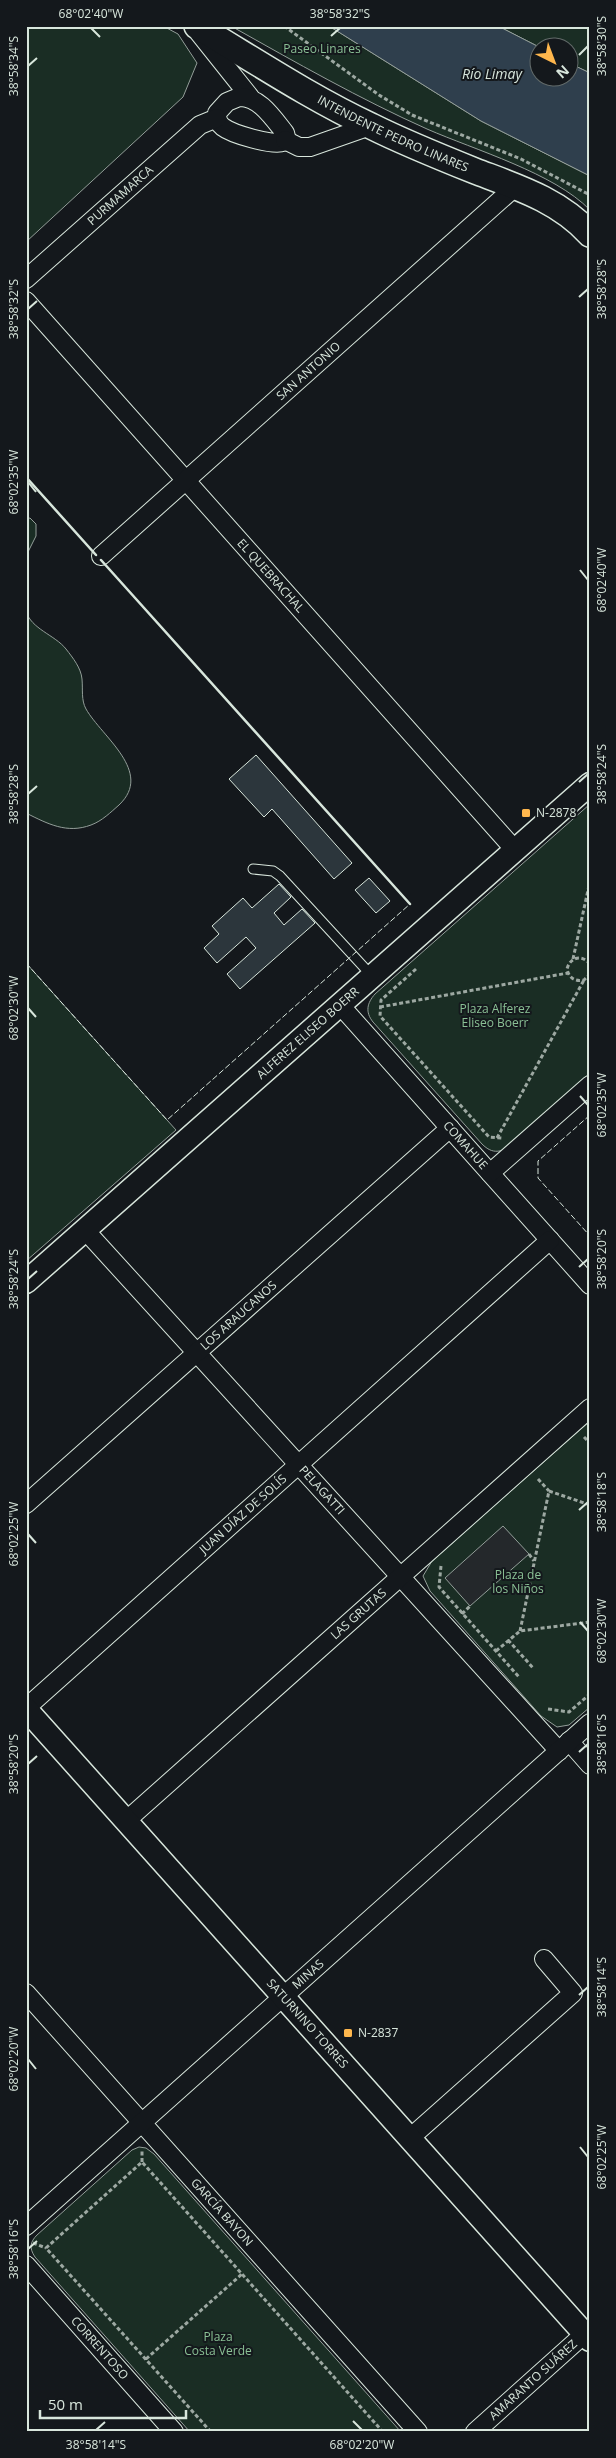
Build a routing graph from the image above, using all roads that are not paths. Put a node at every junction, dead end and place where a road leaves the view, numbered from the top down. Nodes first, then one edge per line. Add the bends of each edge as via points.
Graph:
1 (195, 26) edge
2 (250, 97) junction
3 (217, 118) junction
4 (370, 126) junction
5 (285, 140) junction
6 (515, 187) junction
7 (590, 234) edge
8 (26, 279) edge
9 (26, 301) edge
10 (186, 480) junction
11 (101, 556) dead end
12 (590, 784) edge
13 (515, 850) junction
14 (254, 869) dead end
15 (372, 976) junction
16 (340, 1005) junction
17 (590, 1085) edge
18 (450, 1128) junction
19 (490, 1173) junction
20 (85, 1230) junction
21 (550, 1240) junction
22 (26, 1282) edge
23 (590, 1284) edge
24 (197, 1352) junction
25 (590, 1408) edge
26 (299, 1465) junction
27 (26, 1504) edge
28 (400, 1577) junction
29 (26, 1708) edge
30 (590, 1723) edge
31 (564, 1746) junction
32 (590, 1765) edge
33 (127, 1820) junction
34 (544, 1959) dead end
35 (26, 1992) edge
36 (284, 1996) junction
37 (142, 2123) junction
38 (410, 2138) junction
39 (29, 2235) edge
40 (26, 2265) edge
41 (588, 2334) edge
42 (174, 2432) edge
43 (418, 2432) edge
44 (475, 2432) edge

1 - 2 street
1 - 4 main road, INTENDENTE PEDRO LINARES
2 - 3 street, PURMAMARCA via 226,102
2 - 5 street via 283,130
3 - 5 street via 232,132 278,144
3 - 8 street, PURMAMARCA via 200,125
4 - 5 street via 310,147 299,147
4 - 6 main road, INTENDENTE PEDRO LINARES
6 - 7 main road, INTENDENTE PEDRO LINARES via 564,210
6 - 10 street, SAN ANTONIO
9 - 10 street, EL QUEBRACHAL
10 - 11 street, SAN ANTONIO
10 - 13 street, EL QUEBRACHAL
12 - 13 street, ALFEREZ ELISEO BOERR
13 - 15 street, ALFEREZ ELISEO BOERR
14 - 15 lane via 273,871 284,879
15 - 16 street, ALFEREZ ELISEO BOERR
16 - 18 street, COMAHUE
16 - 20 street, ALFEREZ ELISEO BOERR
17 - 19 street
18 - 19 street, COMAHUE
18 - 24 street, LOS ARAUCANOS
19 - 21 street, COMAHUE
20 - 22 street, ALFEREZ ELISEO BOERR
20 - 24 street, PELAGATTI
21 - 23 street, COMAHUE
21 - 26 street, JUAN DÍAZ DE SOLÍS
24 - 26 street, PELAGATTI
24 - 27 street, LOS ARAUCANOS
25 - 28 street, LAS GRUTAS
26 - 28 street, PELAGATTI
26 - 29 street, JUAN DÍAZ DE SOLÍS
28 - 31 street, PELAGATTI
28 - 33 street, LAS GRUTAS
29 - 33 street, SATURNINO TORRES
30 - 31 street, MINAS
31 - 32 street, PELAGATTI
31 - 36 street, MINAS
33 - 36 street, SATURNINO TORRES
34 - 38 street via 573,1993
35 - 37 street, GARCÍA BAYON
36 - 37 street, MINAS
36 - 38 street, SATURNINO TORRES
37 - 39 street, MINAS
37 - 43 street, GARCÍA BAYON
38 - 41 street, SATURNINO TORRES
40 - 42 street, CORRENTOSO
41 - 44 street, AMARANTO SUÁREZ

